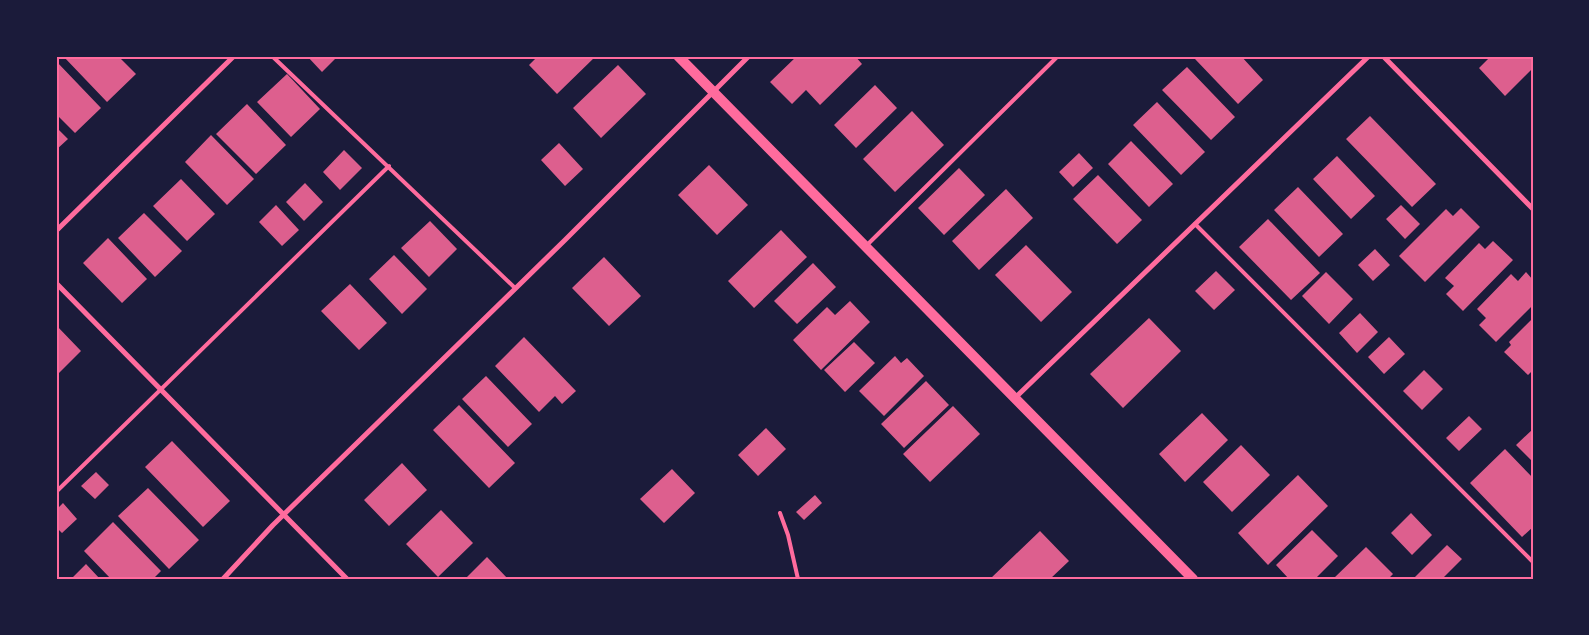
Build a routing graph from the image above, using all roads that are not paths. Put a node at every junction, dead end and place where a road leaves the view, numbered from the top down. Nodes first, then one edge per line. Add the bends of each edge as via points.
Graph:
1 (234, 56) edge
2 (272, 56) edge
3 (678, 56) edge
4 (749, 56) edge
5 (1058, 56) edge
6 (1369, 56) edge
7 (1383, 56) edge
8 (713, 92) junction
9 (389, 166) junction
10 (1533, 209) edge
11 (1195, 224) junction
12 (56, 231) edge
13 (866, 246) junction
14 (56, 283) edge
15 (516, 288) junction
16 (160, 390) junction
17 (1015, 398) junction
18 (56, 492) edge
19 (780, 513) dead end
20 (284, 515) junction
21 (1533, 562) edge
22 (224, 579) edge
23 (347, 579) edge
24 (798, 579) edge
25 (1193, 579) edge

1 - 12 street
2 - 9 lane
3 - 8 main road
4 - 8 street
5 - 13 lane
6 - 11 street
7 - 10 street
8 - 13 main road
8 - 15 street
9 - 15 lane
9 - 16 lane
11 - 17 street
11 - 21 lane
13 - 17 main road
14 - 16 street
15 - 20 street
16 - 18 lane
16 - 20 street
17 - 25 main road
19 - 24 lane
20 - 22 street
20 - 23 street

